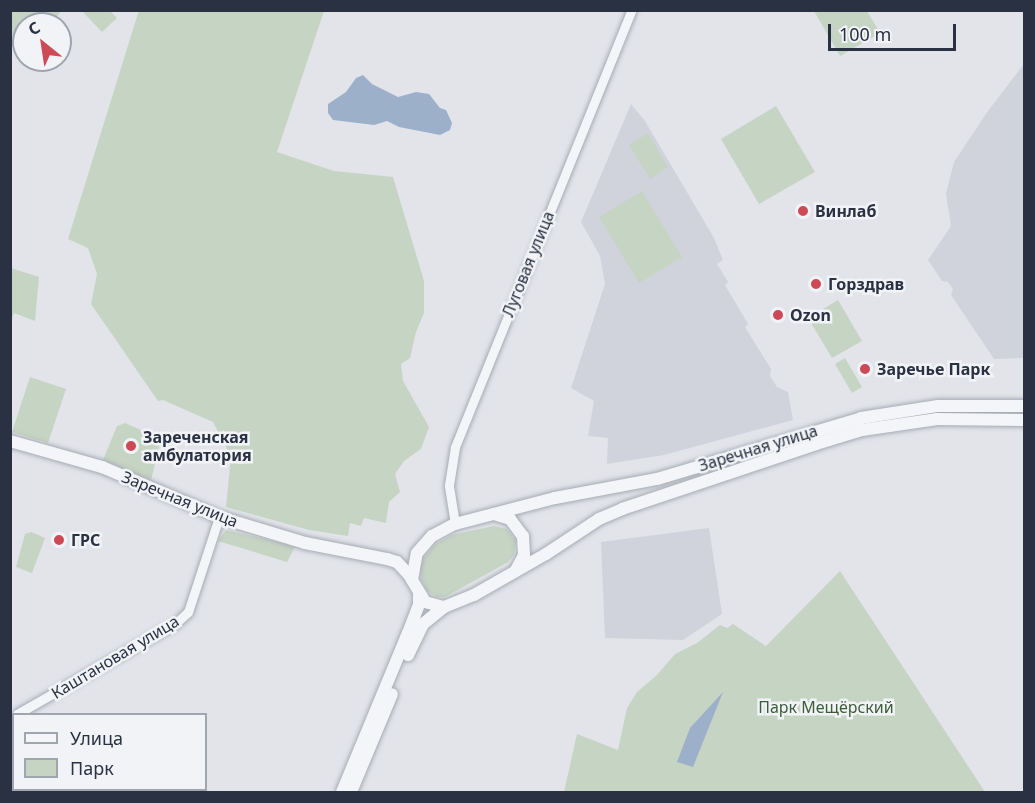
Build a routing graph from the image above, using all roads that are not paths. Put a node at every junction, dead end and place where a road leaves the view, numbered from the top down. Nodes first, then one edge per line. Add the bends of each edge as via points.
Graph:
1 (632, 10) edge
2 (1024, 406) edge
3 (1024, 420) edge
4 (10, 441) edge
5 (494, 514) junction
6 (219, 518) junction
7 (455, 524) junction
8 (417, 553) junction
9 (387, 559) junction
10 (515, 571) junction
11 (412, 580) junction
12 (419, 595) junction
13 (444, 607) junction
14 (19, 713) edge
15 (342, 792) edge
16 (351, 792) edge

1 - 7 street, Луговая улица via 455,447 449,485
2 - 5 street, Заречная улица via 938,406 861,417 657,479
3 - 10 street, Заречная улица via 937,419 862,430 622,509
4 - 6 street, Заречная улица via 102,467
5 - 7 street, Заречная улица
5 - 10 street via 510,519 523,536 524,555
6 - 9 street, Заречная улица via 305,543
6 - 14 street, Каштановая улица via 188,612 176,623
7 - 8 street, Заречная улица via 432,536
8 - 9 street, Заречная улица
8 - 11 street
9 - 11 street, Заречная улица via 402,567
10 - 13 street, Заречная улица
11 - 12 street, Заречная улица
12 - 13 street via 425,602
12 - 15 street via 408,633
13 - 16 street, Заречная улица via 417,634

